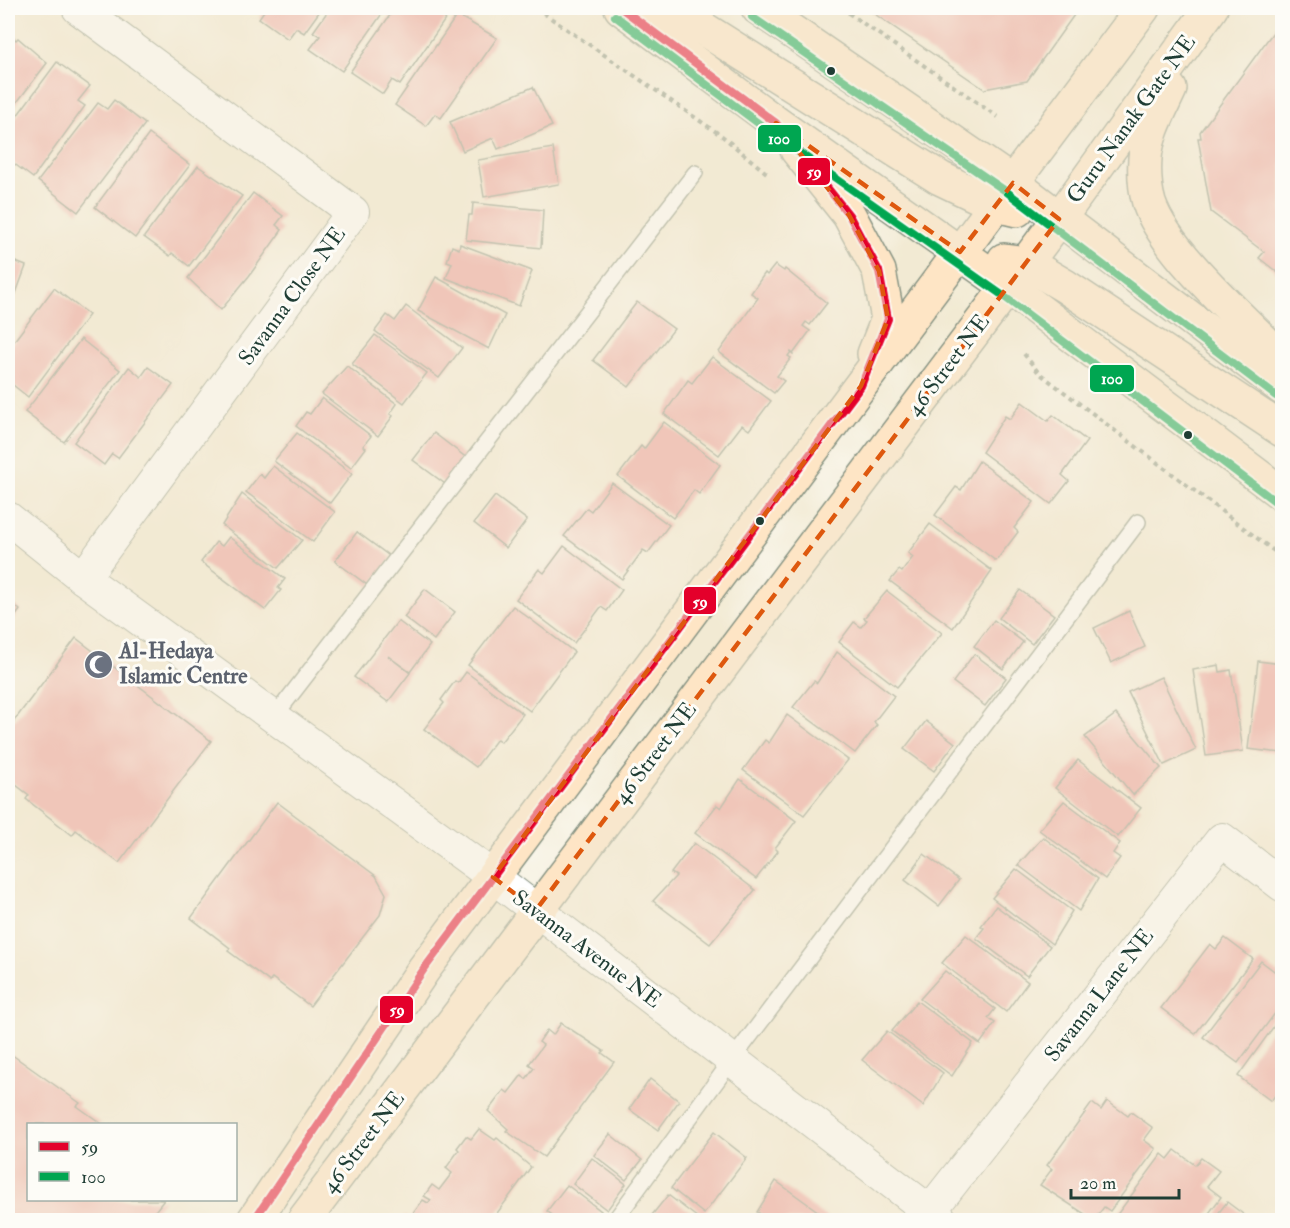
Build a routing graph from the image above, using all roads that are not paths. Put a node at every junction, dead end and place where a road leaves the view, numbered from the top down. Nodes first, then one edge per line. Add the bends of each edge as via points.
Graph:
1 (78, 8) edge
2 (621, 8) edge
3 (663, 8) edge
4 (758, 8) edge
5 (1143, 8) edge
6 (1203, 19) edge
7 (776, 123) junction
8 (695, 174) dead end
9 (1005, 194) junction
10 (1059, 219) junction
11 (960, 252) junction
12 (1017, 275) junction
13 (1282, 359) edge
14 (861, 386) junction
15 (1282, 388) edge
16 (1282, 430) edge
17 (1282, 494) edge
18 (8, 518) edge
19 (1138, 522) dead end
20 (83, 578) junction
21 (274, 717) junction
22 (493, 877) junction
23 (1282, 885) edge
24 (536, 910) junction
25 (732, 1060) junction
26 (931, 1218) edge
27 (254, 1221) edge
28 (304, 1221) edge
29 (615, 1221) edge

1 - 20 street, Savanna Close NE via 353,212
2 - 7 street
3 - 9 street via 702,28 940,178
4 - 9 street
5 - 9 street
6 - 10 street, Guru Nanak Gate NE
6 - 13 street via 1150,138 1145,179 1150,204 1181,256
7 - 11 street
7 - 14 street via 849,215 879,271 888,319
8 - 21 lane
9 - 10 street
9 - 11 street
10 - 12 street, Guru Nanak Gate NE
10 - 15 street
11 - 12 street
11 - 14 street, 46 Street NE
12 - 16 street via 1080,296
12 - 17 street
12 - 24 street, 46 Street NE
14 - 22 street, 46 Street NE
18 - 20 street
19 - 25 lane
20 - 21 street, Savanna Avenue NE
21 - 22 street, Savanna Avenue NE
22 - 24 street, Savanna Avenue NE
22 - 27 street, 46 Street NE via 417,978
23 - 26 street, Savanna Lane NE via 1222,839
24 - 25 street, Savanna Avenue NE
24 - 28 street, 46 Street NE
25 - 26 street, Savanna Avenue NE
25 - 29 lane

